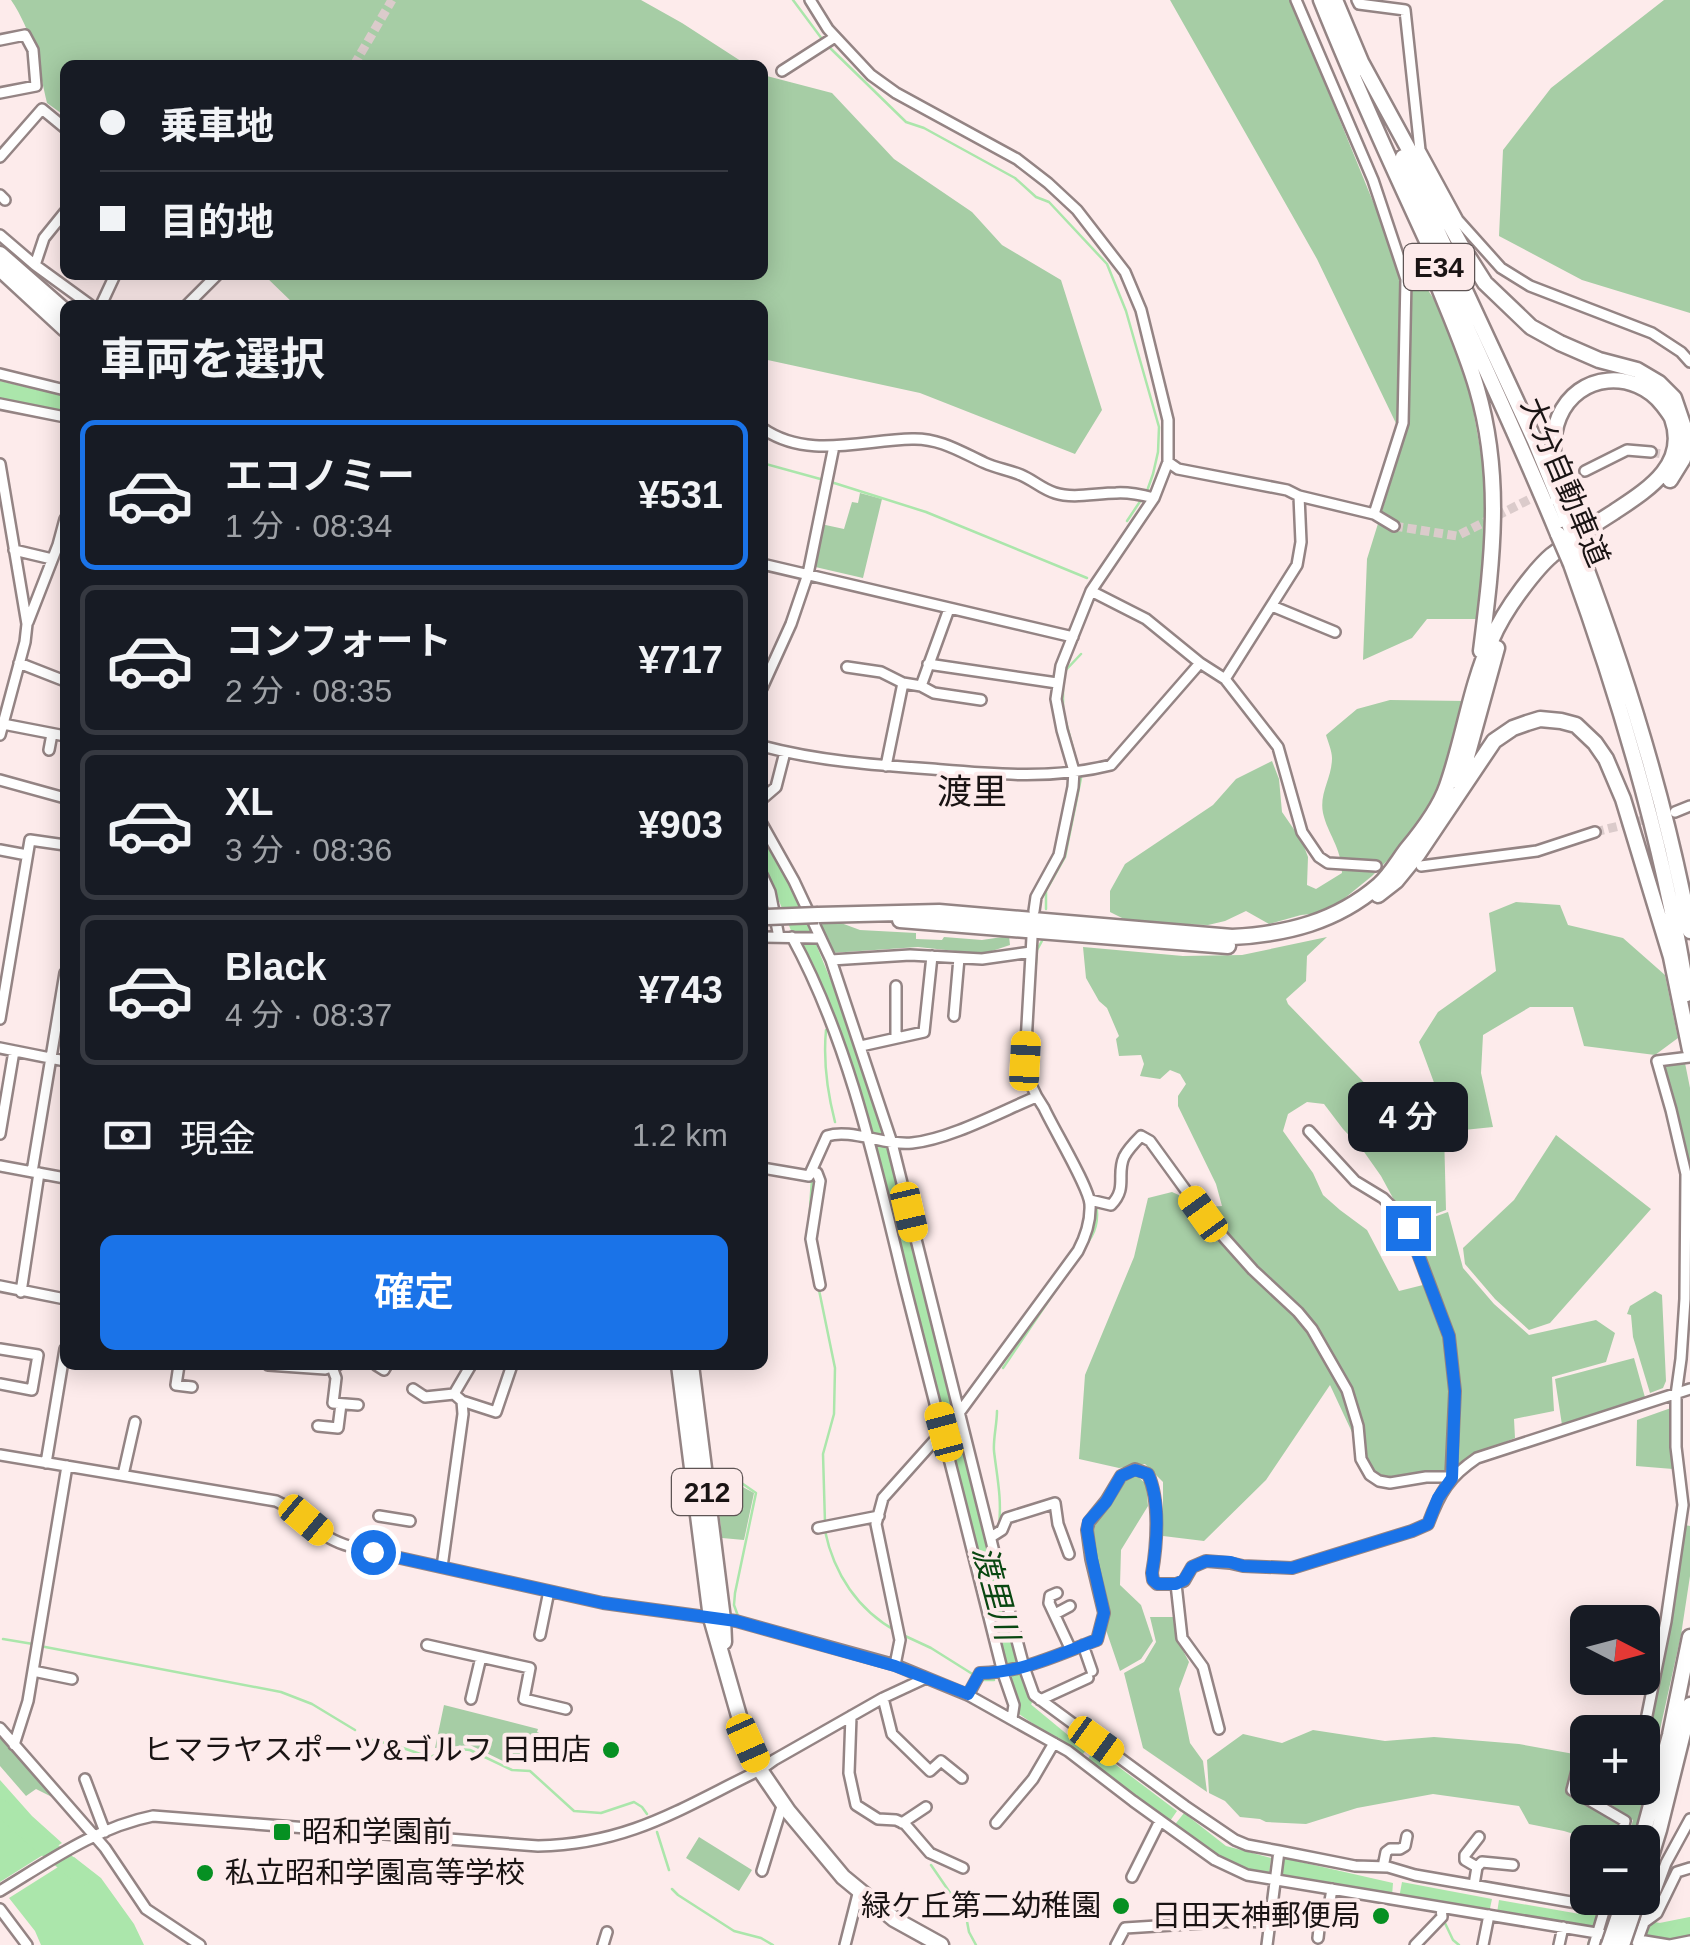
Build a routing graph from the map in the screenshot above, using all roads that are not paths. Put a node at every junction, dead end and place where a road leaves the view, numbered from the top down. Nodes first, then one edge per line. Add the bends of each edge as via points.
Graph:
1 (810, 0) edge
2 (1296, 0) edge
3 (1321, 0) edge
4 (1335, 0) edge
5 (1357, 0) edge
6 (0, 40) edge
7 (830, 40) junction
8 (1360, 60) junction
9 (782, 71) dead end
10 (0, 93) edge
11 (60, 124) edge
12 (0, 157) edge
13 (1392, 167) junction
14 (60, 218) edge
15 (0, 235) edge
16 (0, 254) edge
17 (35, 265) junction
18 (0, 270) edge
19 (1419, 273) dead end
20 (212, 280) edge
21 (1406, 280) junction
22 (83, 300) edge
23 (192, 300) edge
24 (60, 308) edge
25 (60, 325) edge
26 (1690, 362) edge
27 (0, 374) edge
28 (60, 389) edge
29 (0, 404) edge
30 (60, 416) edge
31 (768, 432) edge
32 (834, 446) junction
33 (1651, 452) tunnel mouth
34 (1168, 462) junction
35 (0, 464) edge
36 (1585, 471) tunnel mouth
37 (1298, 496) junction
38 (1148, 497) junction
39 (1558, 499) junction
40 (1374, 514) junction
41 (1394, 526) tunnel mouth
42 (1564, 529) junction
43 (60, 547) edge
44 (14, 550) junction
45 (52, 559) junction
46 (1577, 561) junction
47 (768, 565) edge
48 (808, 574) junction
49 (1091, 591) junction
50 (1272, 606) junction
51 (948, 609) junction
52 (27, 624) junction
53 (1335, 632) dead end
54 (1073, 638) junction
55 (19, 663) junction
56 (1200, 663) junction
57 (928, 664) junction
58 (848, 666) dead end
59 (1479, 672) junction
60 (768, 674) edge
61 (60, 679) edge
62 (1225, 679) junction
63 (903, 683) junction
64 (1057, 683) junction
65 (920, 686) junction
66 (981, 700) dead end
67 (1, 729) edge
68 (52, 734) junction
69 (60, 735) edge
70 (768, 748) edge
71 (48, 750) dead end
72 (785, 752) junction
73 (886, 766) junction
74 (1078, 770) junction
75 (0, 780) edge
76 (768, 794) edge
77 (1457, 794) junction
78 (60, 797) edge
79 (1690, 806) edge
80 (1675, 812) dead end
81 (1595, 832) tunnel mouth
82 (768, 834) edge
83 (60, 844) edge
84 (0, 850) edge
85 (27, 855) junction
86 (1376, 866) dead end
87 (1421, 866) dead end
88 (768, 888) edge
89 (1034, 911) dead end
90 (840, 914) junction
91 (768, 917) edge
92 (1690, 931) edge
93 (792, 936) junction
94 (768, 937) edge
95 (779, 937) junction
96 (1032, 937) dead end
97 (820, 938) junction
98 (1031, 952) junction
99 (932, 956) junction
100 (959, 958) junction
101 (831, 960) junction
102 (896, 986) dead end
103 (60, 1003) edge
104 (1690, 1010) edge
105 (954, 1016) dead end
106 (0, 1019) edge
107 (896, 1037) junction
108 (861, 1046) junction
109 (0, 1048) edge
110 (14, 1051) junction
111 (1690, 1053) edge
112 (51, 1059) junction
113 (60, 1061) edge
114 (1036, 1097) junction
115 (1309, 1130) dead end
116 (0, 1134) edge
117 (870, 1139) junction
118 (892, 1143) junction
119 (0, 1166) edge
120 (768, 1169) edge
121 (36, 1172) junction
122 (811, 1172) junction
123 (60, 1177) edge
124 (1094, 1200) junction
125 (926, 1281) junction
126 (820, 1285) dead end
127 (0, 1286) edge
128 (905, 1286) junction
129 (22, 1292) junction
130 (60, 1298) edge
131 (0, 1348) edge
132 (61, 1370) edge
133 (178, 1370) edge
134 (335, 1370) edge
135 (469, 1370) edge
136 (510, 1370) edge
137 (680, 1370) edge
138 (691, 1370) edge
139 (34, 1379) junction
140 (59, 1383) junction
141 (0, 1384) edge
142 (192, 1387) dead end
143 (414, 1390) dead end
144 (1684, 1392) edge
145 (458, 1398) junction
146 (341, 1404) junction
147 (358, 1405) dead end
148 (960, 1414) junction
149 (135, 1422) dead end
150 (318, 1426) dead end
151 (944, 1432) junction
152 (0, 1455) edge
153 (46, 1462) junction
154 (66, 1466) junction
155 (123, 1475) junction
156 (1452, 1478) junction
157 (379, 1516) dead end
158 (879, 1516) junction
159 (410, 1521) dead end
160 (1686, 1521) edge
161 (818, 1528) dead end
162 (991, 1537) junction
163 (1068, 1554) dead end
164 (442, 1567) junction
165 (1000, 1572) junction
166 (979, 1575) junction
167 (1176, 1584) junction
168 (549, 1591) junction
169 (1057, 1593) dead end
170 (1070, 1606) dead end
171 (1054, 1614) junction
172 (717, 1619) junction
173 (540, 1636) dead end
174 (1690, 1637) edge
175 (1083, 1645) junction
176 (427, 1646) dead end
177 (1071, 1650) junction
178 (481, 1658) junction
179 (895, 1666) junction
180 (1024, 1667) junction
181 (33, 1671) junction
182 (1003, 1673) junction
183 (926, 1678) junction
184 (72, 1679) dead end
185 (968, 1694) junction
186 (884, 1698) junction
187 (471, 1699) dead end
188 (1040, 1700) junction
189 (1690, 1704) edge
190 (566, 1710) dead end
191 (1647, 1715) edge
192 (851, 1716) junction
193 (1012, 1718) junction
194 (0, 1728) edge
195 (1219, 1728) dead end
196 (1054, 1742) junction
197 (14, 1745) junction
198 (760, 1770) junction
199 (962, 1778) dead end
200 (85, 1779) dead end
201 (782, 1803) junction
202 (1598, 1805) edge
203 (926, 1807) dead end
204 (1690, 1819) edge
205 (1160, 1821) junction
206 (902, 1823) junction
207 (996, 1823) dead end
208 (1624, 1825) edge
209 (1654, 1825) edge
210 (1654, 1825) edge
211 (106, 1832) junction
212 (1407, 1836) dead end
213 (95, 1837) junction
214 (1479, 1837) dead end
215 (1279, 1852) junction
216 (1513, 1865) dead end
217 (1384, 1867) junction
218 (1477, 1867) junction
219 (964, 1868) dead end
220 (1690, 1868) edge
221 (762, 1871) dead end
222 (1132, 1877) dead end
223 (1275, 1879) junction
224 (1474, 1885) junction
225 (1332, 1889) junction
226 (859, 1890) junction
227 (0, 1891) edge
228 (1570, 1899) edge
229 (1442, 1908) junction
230 (0, 1909) edge
231 (1488, 1915) junction
232 (1603, 1915) edge
233 (1619, 1915) edge
234 (1631, 1915) edge
235 (1632, 1915) edge
236 (1645, 1921) junction
237 (1270, 1922) junction
238 (1563, 1927) junction
239 (606, 1932) dead end
240 (1599, 1932) junction
241 (1318, 1938) dead end
242 (1637, 1940) edge
243 (1690, 1940) edge
244 (27, 1945) edge
245 (200, 1945) edge
246 (602, 1945) edge
247 (845, 1945) edge
248 (941, 1945) edge
249 (1116, 1945) edge
250 (1267, 1945) edge
251 (1415, 1945) edge
252 (1483, 1945) edge
253 (1559, 1945) edge
254 (1594, 1945) edge
255 (1609, 1945) edge
256 (1622, 1945) edge
257 (1670, 1945) edge

1 - 7 street
2 - 21 street via 1373,180
3 - 13 highway, 大分自動車道 / E34
4 - 8 highway, 大分自動車道 / E34
5 - 26 street via 1405,10 1420,150 1475,247 1530,286 1652,333
6 - 10 street via 26,35 36,86
7 - 9 street
7 - 34 street via 896,94 1017,160 1106,244 1141,310 1168,420
8 - 39 highway, 大分自動車道 / E34
8 - 77 highway via 1485,283 1531,327 1659,383 1674,398 1687,436 1683,460 1667,484 1558,560 1511,618
11 - 12 street via 42,109
13 - 42 highway, 大分自動車道 / E34
13 - 59 highway via 1477,387 1486,427 1494,505
14 - 17 street
15 - 17 street
16 - 24 highway
17 - 22 street
18 - 25 highway
19 - 21 street
20 - 23 street
21 - 40 street via 1402,423
27 - 28 street
29 - 30 street
31 - 32 street via 796,444
32 - 38 street via 933,440 1064,496
32 - 48 street
33 - 36 street via 1628,450
34 - 37 street
34 - 38 street
35 - 44 street
37 - 40 street
37 - 50 street via 1298,565
38 - 49 street
39 - 42 highway, 大分自動車道 / E34
39 - 59 highway via 1555,429 1576,393 1610,378 1656,396 1672,416 1668,467 1636,499 1543,563 1502,620
40 - 41 street
42 - 46 highway, 大分自動車道 / E34, bridge
43 - 45 street
44 - 45 street
44 - 52 street
45 - 52 street
46 - 92 highway, 大分自動車道 / E34 via 1632,694
46 - 104 highway, 大分自動車道 / E34 via 1636,759
47 - 48 street
48 - 51 street
48 - 60 street
49 - 54 street
49 - 56 street via 1146,619
50 - 53 street
50 - 62 street
51 - 54 street
51 - 57 street
52 - 55 street
54 - 64 street
55 - 61 street
55 - 67 street
56 - 62 street
56 - 74 street via 1111,765
57 - 64 street
57 - 65 street
58 - 63 street
59 - 90 highway via 1445,792 1421,832 1381,883 1322,921 1232,937 939,912
62 - 86 street via 1278,747 1302,832 1319,857
63 - 65 street
63 - 73 street
64 - 74 street via 1062,730
65 - 66 street
67 - 68 street
68 - 69 street
68 - 71 street
70 - 72 street
72 - 73 street
72 - 76 street
73 - 74 street via 1053,776
74 - 89 street via 1059,855
75 - 78 street
77 - 90 highway via 1418,854 1382,893 1336,923 1262,944 1209,946
77 - 111 highway via 1494,741 1513,728 1540,719 1561,721 1595,743 1623,799 1671,957
79 - 80 street
81 - 87 street via 1538,850
82 - 97 street
83 - 85 street via 30,840
84 - 85 street
85 - 106 street
88 - 95 street
90 - 91 highway, bridge
93 - 95 street
93 - 97 street
93 - 117 street
94 - 95 street
96 - 98 street
97 - 101 street
98 - 100 street
98 - 114 street via 1025,1061
99 - 100 street
99 - 101 street
99 - 107 street via 924,1032
100 - 105 street
101 - 108 street
102 - 107 street
103 - 112 street
107 - 108 street
108 - 118 street
109 - 110 street
110 - 112 street
110 - 116 street
111 - 144 street via 1657,1061 1686,1174
112 - 113 street
112 - 121 street
114 - 118 street via 926,1140
114 - 124 street
115 - 156 street via 1408,1228 1449,1336
117 - 118 street
117 - 122 street via 827,1136
117 - 128 street
118 - 125 street
119 - 121 street
120 - 122 street
121 - 123 street
121 - 129 street
122 - 126 street via 820,1181 811,1240
124 - 148 street via 1078,1251
124 - 156 street via 1115,1202 1125,1156 1141,1136 1150,1141 1203,1214 1312,1328 1347,1390 1370,1475 1390,1483
125 - 128 street
125 - 148 street
127 - 129 street
128 - 151 street
129 - 130 street
131 - 139 street via 38,1355
132 - 140 street
133 - 142 street via 176,1385
134 - 146 street via 334,1403
135 - 145 street
136 - 145 street via 496,1412
137 - 172 highway, 212
138 - 172 highway, 212
139 - 140 street
139 - 141 street via 32,1390
140 - 153 street
143 - 145 street
144 - 156 street via 1477,1458
144 - 160 street via 1676,1447
145 - 164 street via 463,1414
146 - 147 street
146 - 150 street via 338,1428
148 - 151 street
148 - 162 street
149 - 155 street
151 - 158 street via 883,1498
151 - 166 street
152 - 153 street
153 - 154 street
154 - 155 street
154 - 181 street
155 - 164 street via 276,1501 336,1542
156 - 167 street via 1428,1524 1412,1531 1292,1568 1206,1561
157 - 159 street
158 - 161 street
158 - 179 street via 900,1640
160 - 191 street
162 - 163 street via 1007,1518 1055,1502
162 - 165 street
164 - 168 street
165 - 166 street
165 - 180 street
166 - 182 street
167 - 175 street via 1153,1580 1156,1528 1148,1474 1121,1476 1088,1522 1104,1613 1097,1640
167 - 195 street via 1182,1638 1203,1666
168 - 172 street
168 - 173 street
169 - 171 street via 1050,1596
170 - 171 street
171 - 177 street
172 - 179 street
172 - 198 highway, 212 via 724,1667
174 - 209 highway
175 - 177 street
175 - 188 street via 1090,1675
176 - 178 street
177 - 180 street
178 - 187 street
178 - 190 street via 530,1668 524,1699
179 - 183 street
180 - 182 street
180 - 188 street
181 - 184 street
181 - 197 street
182 - 185 street via 980,1673
182 - 193 street
183 - 185 street
183 - 186 street
185 - 193 street
186 - 192 street
186 - 199 street via 900,1744 930,1771 941,1761
188 - 215 street via 1236,1840
189 - 210 highway
192 - 198 street
192 - 206 street via 856,1805 878,1819
193 - 196 street
194 - 197 street
196 - 205 street
196 - 207 street
197 - 213 street
198 - 201 highway, 212
198 - 211 street via 666,1818 566,1846 153,1816
200 - 211 street
201 - 221 street
201 - 226 highway, 212
202 - 208 street
203 - 206 street
204 - 236 street
205 - 222 street
205 - 223 street via 1230,1868
206 - 219 street via 930,1853
211 - 213 street
212 - 217 street via 1405,1846 1386,1852
213 - 227 street
213 - 245 street via 146,1909
214 - 218 street via 1464,1855
215 - 217 street
215 - 223 street
216 - 218 street
217 - 224 street
218 - 224 street
220 - 236 street via 1677,1872 1657,1913
223 - 225 street
223 - 237 street
224 - 228 street
225 - 229 street
225 - 241 street
226 - 247 street
226 - 248 highway, 212
229 - 231 street
229 - 251 street via 1442,1917
230 - 244 street
231 - 238 street
231 - 252 street
232 - 240 street
233 - 255 highway, bridge
234 - 236 street
235 - 256 highway, bridge
236 - 242 street
237 - 249 street via 1125,1928
237 - 250 street
238 - 240 street
238 - 253 street
239 - 246 street
240 - 242 street
240 - 254 street
242 - 257 street
243 - 257 street

